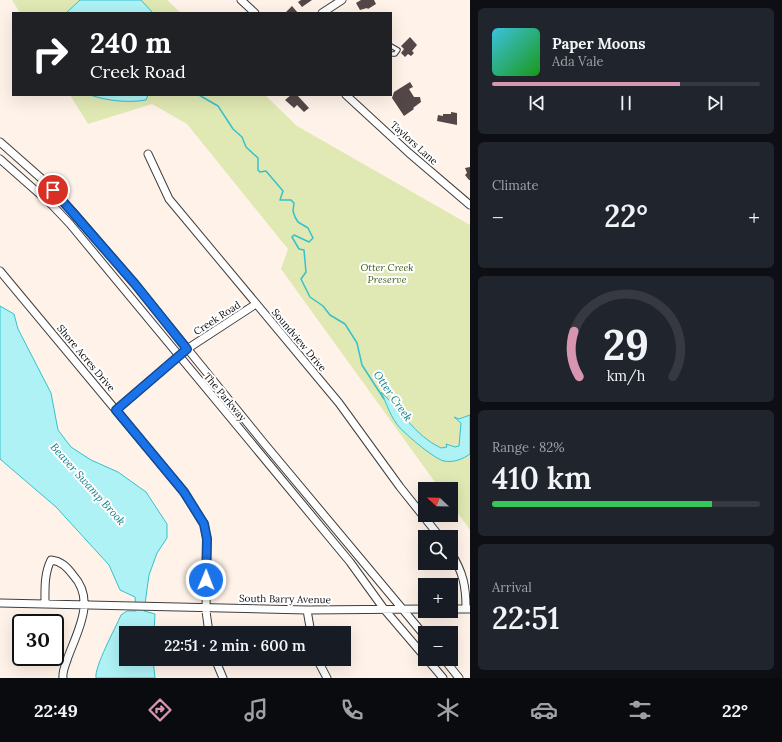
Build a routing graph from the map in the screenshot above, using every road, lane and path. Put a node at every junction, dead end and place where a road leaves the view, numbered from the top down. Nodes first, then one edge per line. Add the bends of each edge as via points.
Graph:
1 (241, 0) edge
2 (342, 0) edge
3 (254, 12) edge
4 (324, 12) edge
5 (392, 47) edge
6 (392, 54) edge
7 (347, 96) edge
8 (0, 142) edge
9 (148, 154) dead end
10 (0, 159) edge
11 (470, 205) edge
12 (0, 271) edge
13 (256, 304) junction
14 (187, 349) junction
15 (179, 357) junction
16 (116, 410) junction
17 (266, 445) junction
18 (257, 451) junction
19 (275, 456) junction
20 (266, 462) junction
21 (434, 530) edge
22 (458, 564) edge
23 (0, 603) edge
24 (45, 604) junction
25 (84, 605) junction
26 (206, 606) junction
27 (458, 608) edge
28 (404, 609) junction
29 (418, 609) edge
30 (468, 609) edge
31 (307, 610) junction
32 (384, 610) junction
33 (208, 626) edge
34 (310, 626) edge
35 (418, 627) edge
36 (418, 649) edge
37 (218, 666) edge
38 (321, 666) edge
39 (433, 666) edge
40 (450, 666) edge
41 (61, 678) edge
42 (223, 678) edge
43 (327, 678) edge
44 (443, 678) edge
45 (459, 678) edge

1 - 3 street
2 - 4 street
5 - 6 lane via 398,50
7 - 11 street, Taylors Lane
8 - 14 street, The Parkway via 42,179 73,212
9 - 13 street, Soundview Drive via 169,199
10 - 15 street, The Parkway via 52,205
12 - 16 street, Shore Acres Drive
13 - 14 street, Creek Road
13 - 21 street, Soundview Drive via 339,403
14 - 15 street, Creek Road
14 - 17 street, The Parkway
15 - 16 street, Creek Road
15 - 18 street, The Parkway
16 - 26 street, Shore Acres Drive via 184,492 204,524 207,539
17 - 18 street
17 - 19 street, The Parkway
18 - 20 street, The Parkway
19 - 20 street
19 - 28 street, The Parkway
20 - 32 street, The Parkway via 350,562
22 - 30 street via 466,590
23 - 24 street, South Barry Avenue
24 - 25 street, South Barry Avenue
24 - 25 street via 45,577 51,560 64,565 74,576 83,589
25 - 26 street, South Barry Avenue
25 - 41 street via 84,612
26 - 31 street, South Barry Avenue
26 - 33 street, Shore Acres Drive
27 - 30 street
28 - 29 street, South Barry Avenue
28 - 32 street, South Barry Avenue
28 - 35 street, The Parkway
31 - 32 street, South Barry Avenue
31 - 34 street
32 - 36 street, The Parkway
37 - 42 street
38 - 43 street
39 - 44 street, The Parkway
40 - 45 street

